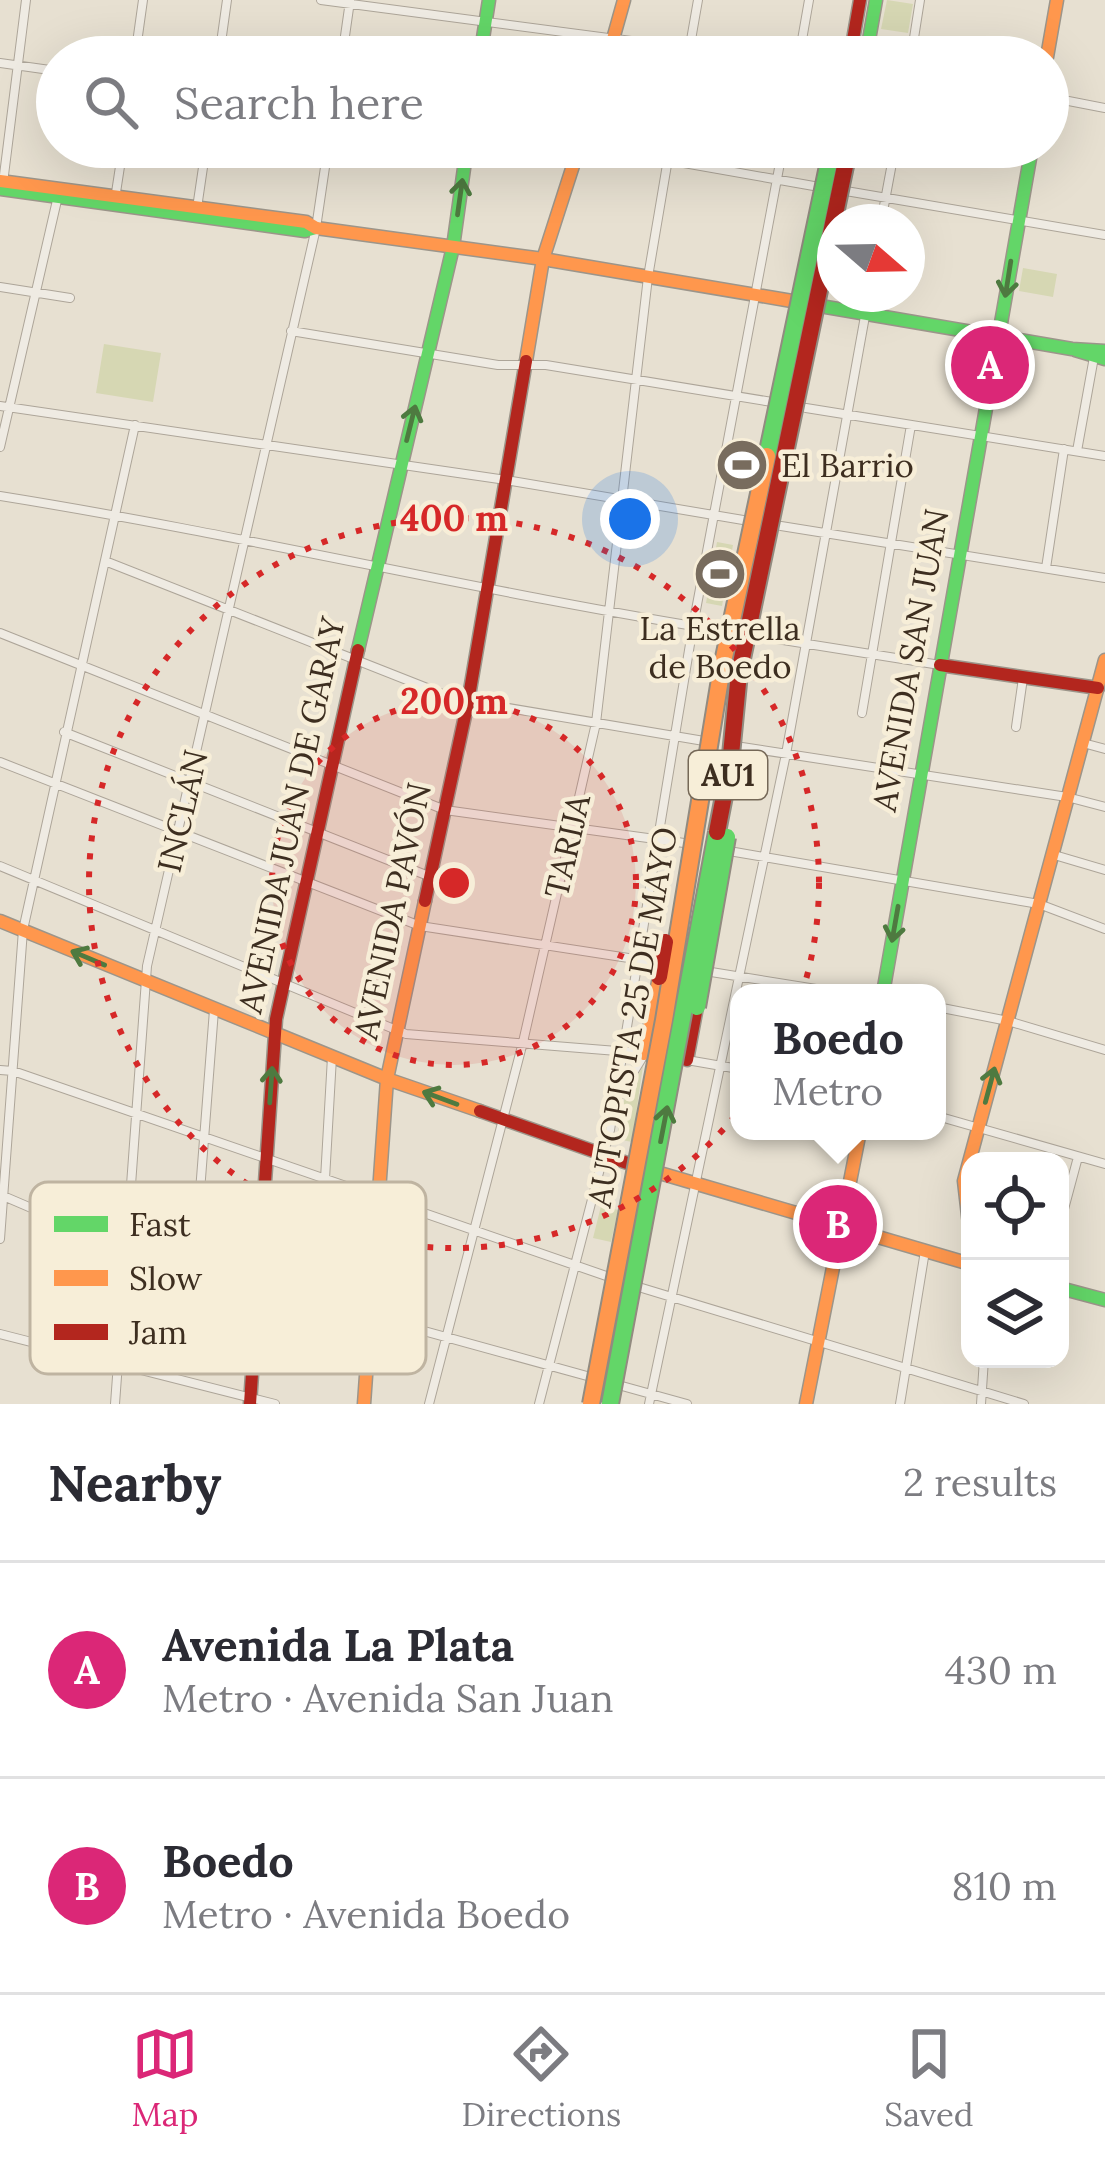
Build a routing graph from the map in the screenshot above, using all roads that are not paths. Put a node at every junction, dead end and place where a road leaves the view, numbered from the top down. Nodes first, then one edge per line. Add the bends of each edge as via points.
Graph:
1 (26, 0) edge
2 (142, 0) edge
3 (227, 0) edge
4 (321, 0) edge
5 (489, 0) edge
6 (624, 0) edge
7 (698, 0) edge
8 (809, 0) edge
9 (860, 0) edge
10 (876, 0) edge
11 (920, 0) edge
12 (1057, 0) edge
13 (350, 2) edge
14 (485, 25) junction
15 (138, 36) edge
16 (222, 36) edge
17 (345, 36) edge
18 (483, 36) edge
19 (542, 36) edge
20 (614, 36) edge
21 (691, 36) edge
22 (803, 36) edge
23 (854, 36) edge
24 (870, 36) edge
25 (914, 36) edge
26 (1051, 36) edge
27 (0, 63) edge
28 (17, 66) junction
29 (36, 68) edge
30 (1069, 101) edge
31 (1105, 108) edge
32 (120, 168) edge
33 (203, 168) edge
34 (325, 168) edge
35 (464, 168) edge
36 (572, 168) edge
37 (666, 168) edge
38 (708, 168) edge
39 (779, 168) edge
40 (828, 168) edge
41 (845, 168) edge
42 (891, 168) edge
43 (1028, 168) edge
44 (777, 180) junction
45 (1, 185) edge
46 (59, 192) junction
47 (886, 198) junction
48 (115, 200) junction
49 (885, 204) edge
50 (196, 211) junction
51 (1018, 221) junction
52 (316, 227) junction
53 (1105, 235) edge
54 (453, 247) junction
55 (544, 259) junction
56 (648, 277) junction
57 (0, 287) edge
58 (34, 292) junction
59 (754, 295) junction
60 (70, 298) dead end
61 (792, 302) dead end
62 (854, 312) edge
63 (865, 314) junction
64 (291, 331) junction
65 (999, 337) junction
66 (429, 354) junction
67 (1102, 356) edge
68 (524, 365) junction
69 (637, 380) junction
70 (736, 395) junction
71 (772, 402) dead end
72 (4, 406) edge
73 (806, 408) dead end
74 (847, 415) junction
75 (136, 425) junction
76 (911, 425) junction
77 (980, 436) junction
78 (264, 443) junction
79 (0, 447) edge
80 (1064, 449) junction
81 (1077, 452) junction
82 (1105, 456) edge
83 (400, 465) junction
84 (506, 480) junction
85 (0, 496) edge
86 (622, 501) junction
87 (115, 514) junction
88 (714, 514) junction
89 (749, 520) dead end
90 (781, 526) dead end
91 (826, 534) junction
92 (242, 541) junction
93 (891, 544) junction
94 (958, 555) junction
95 (105, 561) junction
96 (376, 567) junction
97 (1046, 568) junction
98 (1105, 578) edge
99 (488, 589) junction
100 (226, 611) junction
101 (609, 612) junction
102 (693, 626) junction
103 (0, 633) edge
104 (808, 644) junction
105 (872, 654) junction
106 (355, 660) junction
107 (1105, 662) edge
108 (940, 665) junction
109 (80, 666) junction
110 (1024, 676) junction
111 (1098, 688) edge
112 (716, 701) junction
113 (468, 702) junction
114 (862, 713) dead end
115 (203, 715) junction
116 (596, 723) junction
117 (1016, 727) dead end
118 (64, 732) junction
119 (674, 736) junction
120 (704, 741) dead end
121 (1083, 743) junction
122 (742, 747) dead end
123 (1105, 749) edge
124 (786, 754) junction
125 (0, 762) edge
126 (730, 764) junction
127 (332, 767) junction
128 (921, 776) junction
129 (188, 780) junction
130 (53, 783) junction
131 (1067, 797) junction
132 (1105, 807) edge
133 (445, 810) junction
134 (571, 827) junction
135 (177, 831) junction
136 (316, 832) junction
137 (656, 838) junction
138 (684, 843) dead end
139 (729, 850) dead end
140 (1051, 854) junction
141 (765, 857) junction
142 (0, 866) edge
143 (1105, 870) edge
144 (431, 877) junction
145 (33, 879) junction
146 (304, 882) junction
147 (902, 882) junction
148 (1039, 904) junction
149 (0, 920) edge
150 (420, 926) junction
151 (155, 929) junction
152 (1105, 929) edge
153 (23, 930) junction
154 (545, 946) junction
155 (638, 959) junction
156 (739, 976) junction
157 (145, 981) junction
158 (283, 982) junction
159 (737, 984) edge
160 (787, 984) edge
161 (885, 984) edge
162 (946, 1009) edge
163 (214, 1010) junction
164 (730, 1016) edge
165 (1008, 1021) junction
166 (397, 1030) junction
167 (274, 1034) junction
168 (523, 1042) junction
169 (1105, 1050) edge
170 (624, 1052) junction
171 (644, 1054) junction
172 (332, 1057) junction
173 (687, 1060) junction
174 (719, 1065) junction
175 (730, 1067) edge
176 (0, 1070) edge
177 (13, 1071) junction
178 (387, 1079) junction
179 (615, 1102) junction
180 (136, 1114) junction
181 (946, 1119) edge
182 (503, 1121) junction
183 (978, 1128) junction
184 (204, 1139) junction
185 (858, 1140) edge
186 (972, 1152) edge
187 (605, 1156) junction
188 (1078, 1156) junction
189 (266, 1159) junction
190 (630, 1164) dead end
191 (1105, 1164) edge
192 (663, 1174) dead end
193 (325, 1179) junction
194 (132, 1182) edge
195 (201, 1182) edge
196 (264, 1182) edge
197 (333, 1182) edge
198 (379, 1182) edge
199 (695, 1185) junction
200 (1069, 1190) edge
201 (2, 1195) edge
202 (30, 1207) edge
203 (426, 1214) edge
204 (843, 1228) junction
205 (474, 1231) junction
206 (0, 1239) edge
207 (925, 1251) junction
208 (961, 1261) edge
209 (576, 1265) junction
210 (1069, 1290) edge
211 (670, 1298) junction
212 (1105, 1300) edge
213 (426, 1332) edge
214 (0, 1334) edge
215 (445, 1337) junction
216 (30, 1341) edge
217 (818, 1344) junction
218 (549, 1366) junction
219 (983, 1368) edge
220 (905, 1369) junction
221 (117, 1374) edge
222 (157, 1374) edge
223 (367, 1374) edge
224 (587, 1376) dead end
225 (622, 1386) dead end
226 (982, 1393) junction
227 (650, 1399) edge
228 (250, 1400) edge
229 (116, 1404) edge
230 (275, 1404) edge
231 (364, 1404) edge
232 (429, 1404) edge
233 (539, 1404) edge
234 (591, 1404) edge
235 (610, 1404) edge
236 (687, 1404) edge
237 (806, 1404) edge
238 (900, 1404) edge
239 (981, 1404) edge
240 (1024, 1404) edge

1 - 28 street
2 - 15 street
3 - 16 street
4 - 13 street
5 - 14 main road
6 - 20 main road
7 - 21 street
8 - 22 street
9 - 23 main road
10 - 24 main road
11 - 25 street
12 - 26 main road
13 - 14 street
13 - 17 street
14 - 18 main road
14 - 19 street
27 - 28 street
28 - 29 street
28 - 45 street
30 - 31 street
32 - 48 street
33 - 50 street
34 - 52 street, INCLÁN
54 -> 35 main road, AVENIDA JUAN DE GARAY
36 - 55 main road, AVENIDA PAVÓN
37 - 56 street, TARIJA
38 - 44 street
39 - 44 street
40 - 112 main road, AUTOPISTA 25 DE MAYO / AU1, bridge
41 - 126 main road, AUTOPISTA 25 DE MAYO / AU1, bridge via 739,673
42 - 47 street
43 - 51 main road, AVENIDA SAN JUAN
44 - 47 street
44 - 59 street
45 - 46 main road
46 - 48 main road
46 - 58 street
47 - 49 street
47 - 51 street
48 - 50 main road
50 - 52 main road
51 - 53 street
51 -> 65 main road, AVENIDA SAN JUAN
52 - 54 main road
52 - 64 street, INCLÁN
54 - 55 main road
54 - 66 main road, AVENIDA JUAN DE GARAY
55 - 56 main road
55 - 68 main road, AVENIDA PAVÓN
56 - 59 main road
56 - 69 street, TARIJA
57 - 58 street
58 - 60 street
58 - 72 street
59 - 61 main road
59 - 70 street
62 - 63 main road
63 - 65 main road
63 - 74 street
64 - 66 street
64 - 78 street, INCLÁN
65 - 67 main road
65 - 77 main road, AVENIDA SAN JUAN
66 - 68 street
83 -> 66 main road, AVENIDA JUAN DE GARAY
67 - 81 street
68 - 69 street
68 - 84 main road, AVENIDA PAVÓN
69 - 70 street
69 - 86 street, TARIJA
70 - 71 street
70 - 88 street
72 - 75 street
72 - 79 street
73 - 74 street
74 - 76 street
74 - 91 street
75 - 78 street
75 - 87 street
76 - 77 street
76 - 93 street
77 - 80 street
77 - 94 main road, AVENIDA SAN JUAN
78 - 83 street
78 - 92 street, INCLÁN
80 - 81 street
80 - 97 street
81 - 82 street
83 - 84 street
83 - 96 main road, AVENIDA JUAN DE GARAY
84 - 86 street
84 - 99 main road, AVENIDA PAVÓN
85 - 87 street
86 - 88 street
86 - 101 street, TARIJA
87 - 92 street
87 - 95 street
88 - 89 street
88 - 102 street
90 - 91 street
91 - 93 street
91 - 104 street
92 - 96 street
92 - 100 street, INCLÁN
93 - 94 street
93 - 105 street
94 - 97 street
94 - 108 main road, AVENIDA SAN JUAN
95 - 100 street
95 - 109 street
96 - 99 street
96 - 106 main road, AVENIDA JUAN DE GARAY
97 - 98 street
99 - 101 street
99 - 113 main road, AVENIDA PAVÓN
100 - 106 street
100 - 115 street, INCLÁN
101 - 102 street
101 - 116 street, TARIJA
102 - 104 street
102 - 119 street
103 - 109 street
104 - 105 street
104 - 124 street
105 - 108 street
105 - 114 street
106 - 113 street
106 - 127 main road, AVENIDA JUAN DE GARAY
107 - 111 main road
108 - 110 main road
108 - 128 main road, AVENIDA SAN JUAN
109 - 115 street
109 - 118 street
110 - 111 main road
110 - 117 street
111 - 121 main road
112 - 171 main road, bridge
112 - 234 main road, AUTOPISTA 25 DE MAYO / AU1, bridge
113 - 116 street
113 - 133 main road, AVENIDA PAVÓN
115 - 127 street
115 - 129 street, INCLÁN
116 - 119 street
116 - 134 street, TARIJA
118 - 129 street
118 - 130 street
119 - 120 street
119 - 137 street
121 - 123 street
121 - 131 main road
122 - 124 street
124 - 128 street
124 - 141 street
125 - 130 street
126 - 173 main road, bridge via 724,860
235 -> 126 main road, AUTOPISTA 25 DE MAYO / AU1, bridge
127 - 133 street
127 - 136 main road, AVENIDA JUAN DE GARAY
128 - 131 street
128 - 147 main road, AVENIDA SAN JUAN
129 - 135 street, INCLÁN
129 - 136 street
130 - 135 street
130 - 145 street
131 - 132 street
131 - 140 main road
133 - 134 street
133 - 144 main road, AVENIDA PAVÓN
134 - 137 street
134 - 154 street, TARIJA
135 - 146 street
135 - 151 street, INCLÁN
136 - 144 street
136 - 146 main road, AVENIDA JUAN DE GARAY
137 - 138 street
137 - 155 street
139 - 141 street
140 - 143 street
140 - 148 main road
141 - 147 street
141 - 156 street
142 - 145 street
144 - 150 main road, AVENIDA PAVÓN
145 - 151 street
145 - 153 street
146 - 150 street
146 - 158 main road, AVENIDA JUAN DE GARAY
147 - 148 street
147 -> 161 main road, AVENIDA SAN JUAN
148 - 152 street
148 - 165 main road
149 - 153 main road
150 - 154 street
150 - 166 main road, AVENIDA PAVÓN
151 - 157 street, INCLÁN
151 - 158 street
157 -> 153 main road
153 - 177 street
154 - 155 street
154 - 168 street, TARIJA
155 - 156 street
155 - 170 street
156 - 159 street
156 - 160 street
157 - 163 main road
157 - 180 street, INCLÁN
158 - 166 street
158 - 167 main road, AVENIDA JUAN DE GARAY
162 - 165 street
163 - 167 main road
163 - 184 street
164 - 174 street
165 - 169 street
183 -> 165 main road
166 - 168 street
166 - 178 main road, AVENIDA PAVÓN
167 - 172 main road
189 -> 167 main road, AVENIDA JUAN DE GARAY
168 - 170 street
168 - 182 street, TARIJA
170 - 171 street
170 - 179 street
171 - 173 street
171 - 179 street
172 - 178 main road
172 - 193 street
173 - 174 street
174 - 175 street
174 - 199 street
176 - 177 street
177 - 180 street
177 - 201 street
182 -> 178 main road
178 - 198 main road, AVENIDA PAVÓN
179 - 187 street
180 - 184 street
180 - 194 street, INCLÁN
181 - 183 street
182 - 187 main road
182 - 205 street, TARIJA
183 - 186 main road
183 - 188 street
184 - 189 street
184 - 195 street
185 - 204 main road
187 - 190 main road
187 - 209 street
188 - 191 street
188 - 200 street
189 - 193 street
189 - 196 main road, AVENIDA JUAN DE GARAY
192 - 199 main road
193 - 197 street
199 - 204 main road
199 - 211 street
201 - 202 street
201 - 206 street
203 - 205 street
204 - 207 main road
204 - 217 main road
205 - 209 street
205 - 215 street, TARIJA
207 - 208 main road
207 - 220 street
209 - 211 street
209 - 218 street
210 - 212 main road
211 - 217 street
211 - 227 street
213 - 215 street
214 - 216 street
215 - 218 street
215 - 232 street, TARIJA
217 - 220 street
217 - 237 main road
218 - 224 street
218 - 233 street
219 - 226 street
220 - 226 street
220 - 238 street
221 - 229 street, INCLÁN
222 - 228 street
223 - 231 main road, AVENIDA PAVÓN
225 - 227 street
226 - 239 street
226 - 240 street
227 - 236 street
228 - 230 street

